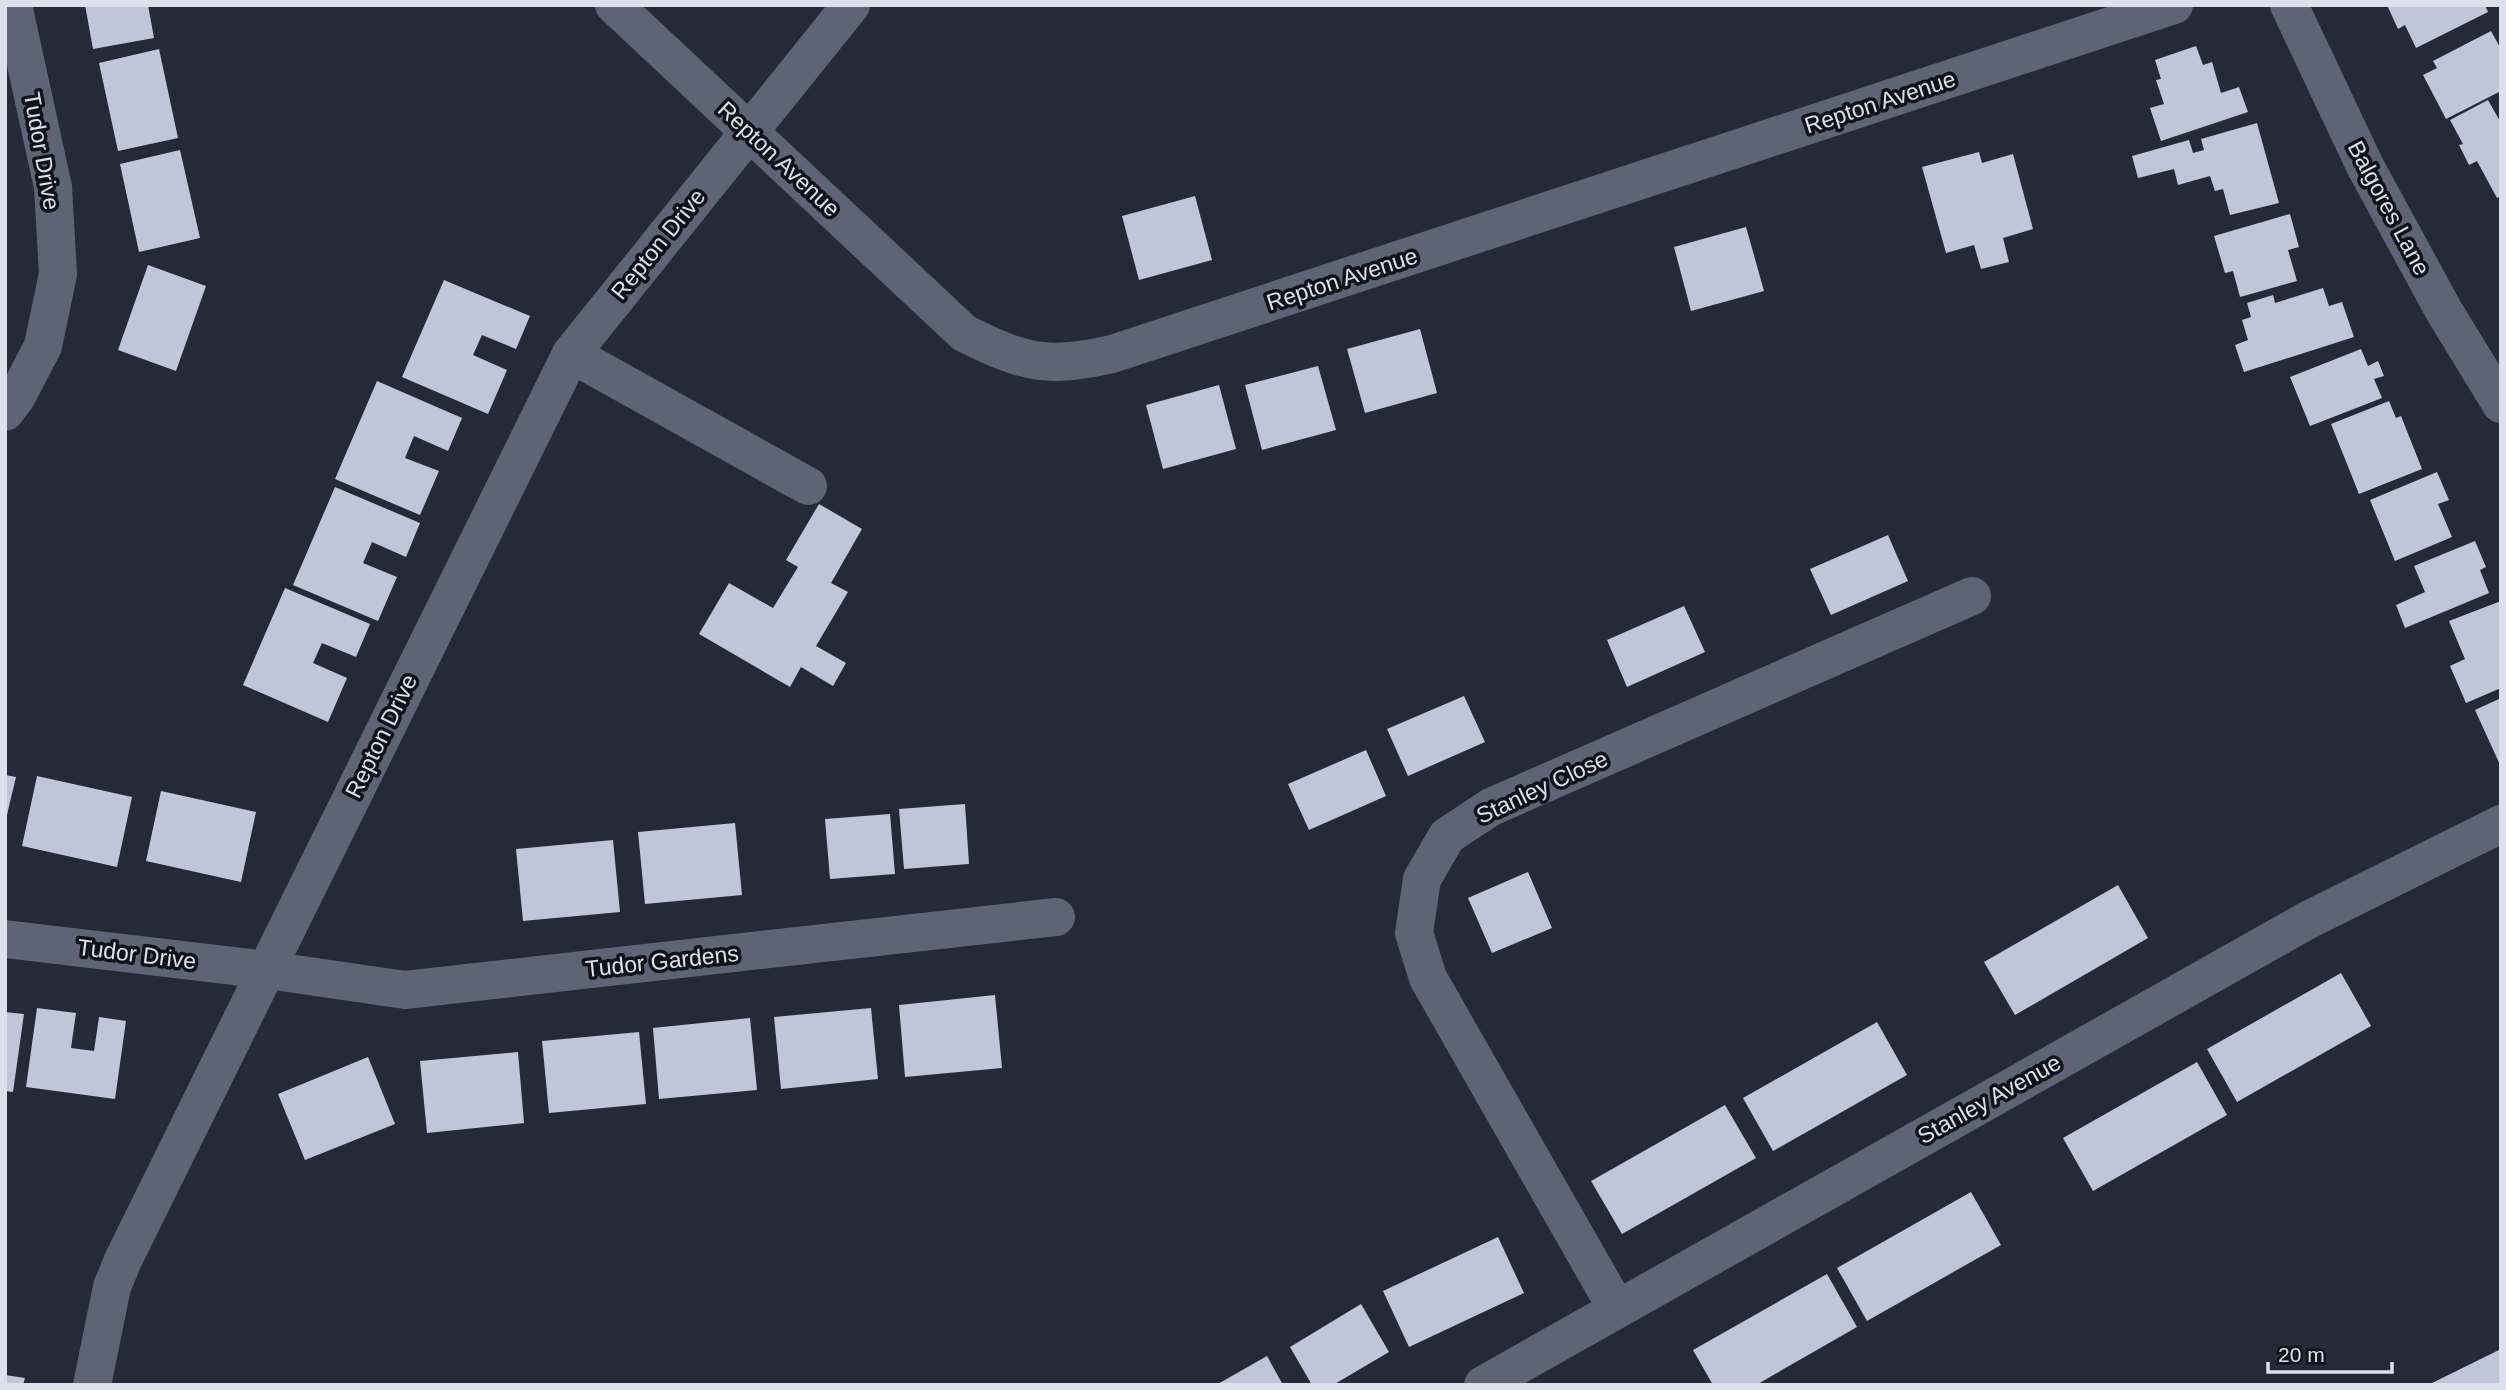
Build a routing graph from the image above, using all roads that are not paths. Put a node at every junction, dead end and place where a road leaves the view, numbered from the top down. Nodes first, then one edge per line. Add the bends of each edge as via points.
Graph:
1 (13, 5) edge
2 (614, 5) edge
3 (850, 5) edge
4 (2174, 5) edge
5 (2289, 5) edge
6 (749, 130) junction
7 (571, 354) junction
8 (2501, 404) edge
9 (5, 412) edge
10 (808, 486) dead end
11 (1972, 596) dead end
12 (2501, 824) edge
13 (1056, 917) dead end
14 (5, 939) edge
15 (268, 970) junction
16 (1617, 1309) junction
17 (92, 1385) edge
18 (1483, 1385) edge

1 - 9 street, Tudor Drive via 53,187 58,274 43,346
2 - 6 street, Repton Avenue
3 - 6 street, Repton Drive
4 - 6 street, Repton Avenue via 1076,362 1043,363 1004,353 964,333
5 - 8 street, Balgores Lane via 2365,166
6 - 7 street, Repton Drive
7 - 10 street
7 - 15 street, Repton Drive
11 - 16 street, Stanley Close via 1492,807 1447,836 1422,878 1414,933 1428,978
12 - 16 street, Stanley Avenue via 2308,920
13 - 15 street, Tudor Gardens via 405,990
14 - 15 street, Tudor Drive
15 - 17 street, Repton Drive via 119,1269
16 - 18 street, Stanley Avenue

